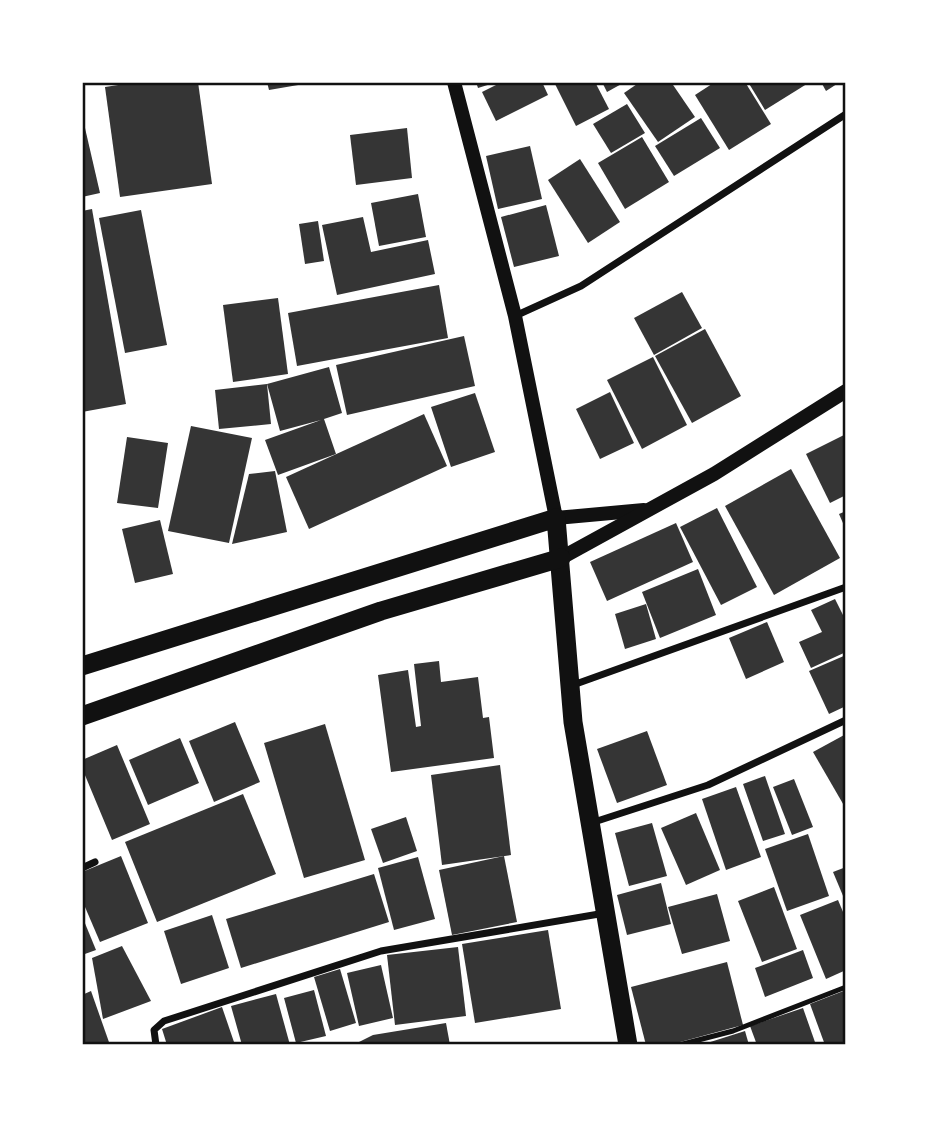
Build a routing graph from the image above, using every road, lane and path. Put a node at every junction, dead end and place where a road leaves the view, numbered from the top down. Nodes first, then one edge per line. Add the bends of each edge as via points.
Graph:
1 (454, 82) edge
2 (846, 114) edge
3 (515, 316) junction
4 (846, 391) edge
5 (644, 510) junction
6 (555, 518) junction
7 (561, 558) junction
8 (846, 587) edge
9 (82, 666) edge
10 (572, 685) junction
11 (82, 716) edge
12 (846, 720) edge
13 (591, 823) junction
14 (95, 862) dead end
15 (82, 868) edge
16 (606, 913) junction
17 (846, 987) edge
18 (155, 1045) edge
19 (628, 1045) edge
20 (679, 1045) edge

1 - 3 main road
2 - 3 street via 581,286
3 - 6 main road
4 - 5 main road via 714,474
5 - 6 main road
5 - 7 main road
6 - 7 highway
6 - 9 highway
7 - 10 highway
7 - 11 highway via 381,611
8 - 10 street
10 - 13 highway via 573,722
12 - 13 street via 708,785
13 - 16 highway
14 - 15 street
16 - 18 street via 381,951 164,1021 154,1030
16 - 19 highway
17 - 20 lane via 733,1031

